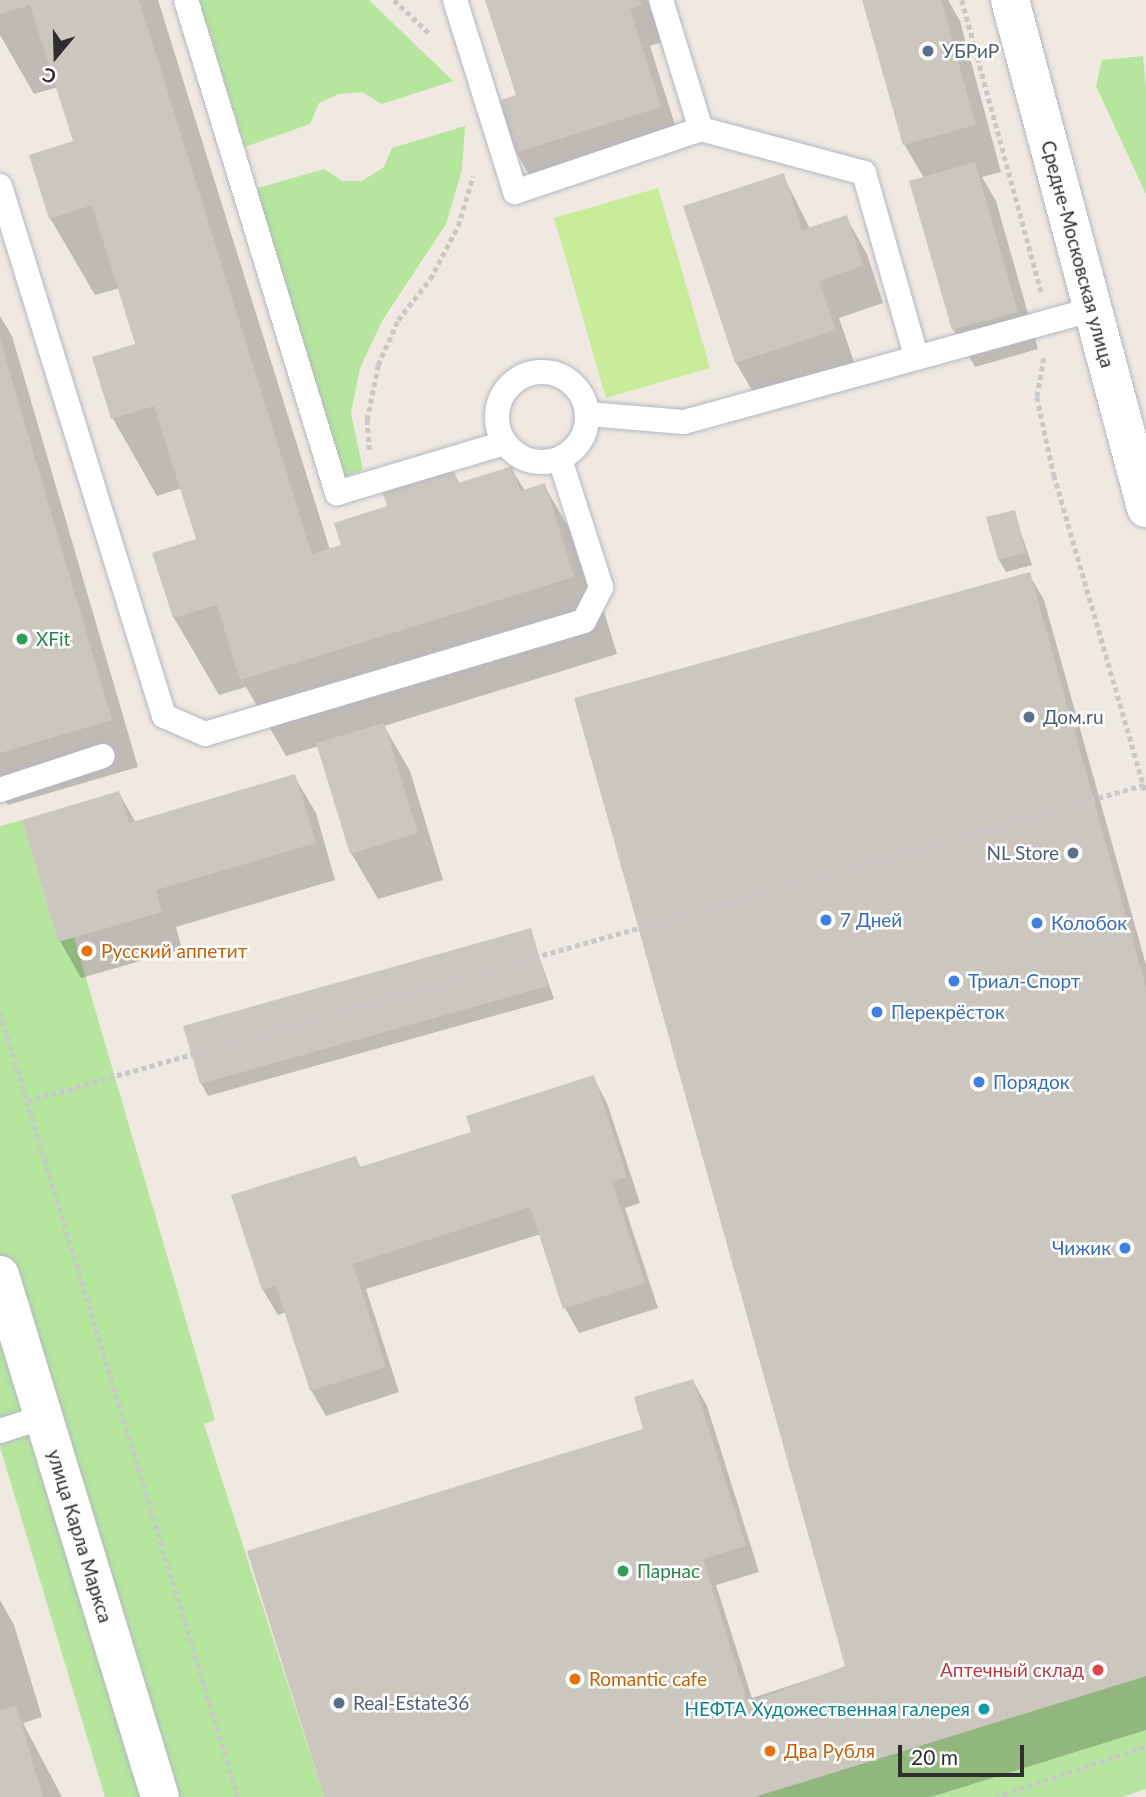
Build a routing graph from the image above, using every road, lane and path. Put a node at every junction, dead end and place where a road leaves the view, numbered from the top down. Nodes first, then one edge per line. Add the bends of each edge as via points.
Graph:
1 (186, 0) edge
2 (394, 0) edge
3 (455, 0) edge
4 (661, 0) edge
5 (962, 0) edge
6 (1010, 0) edge
7 (435, 38) dead end
8 (701, 129) junction
9 (476, 166) dead end
10 (0, 186) edge
11 (1094, 309) junction
12 (1050, 325) junction
13 (916, 355) junction
14 (588, 414) junction
15 (505, 443) junction
16 (560, 459) junction
17 (372, 483) junction
18 (1146, 508) edge
19 (103, 756) dead end
20 (1144, 785) junction
21 (0, 790) edge
22 (1146, 793) edge
23 (0, 1013) edge
24 (27, 1101) junction
25 (0, 1275) edge
26 (43, 1417) junction
27 (0, 1431) edge
28 (1146, 1746) edge
29 (160, 1797) edge
30 (238, 1797) edge
31 (995, 1797) edge

1 - 17 lane via 337,493
2 - 7 path
3 - 8 lane via 515,192
4 - 8 lane
5 - 12 path
6 - 11 street, Средне-Московская улица
8 - 13 lane via 864,173
9 - 17 path via 458,226 430,279 398,320 378,365 367,420
10 - 16 lane via 164,716 205,734 584,621 601,587
11 - 12 lane
11 - 18 street, Средне-Московская улица
12 - 13 lane
12 - 20 path via 1037,397 1054,475
13 - 14 lane via 684,422
14 - 15 lane via 578,389 566,379 552,373 528,376 508,389 500,402 499,429
14 - 16 lane via 577,447
15 - 16 lane via 528,460
15 - 17 lane
19 - 21 lane
20 - 22 path
20 - 24 path
23 - 24 path
24 - 30 path
25 - 26 street, улица Карла Маркса
26 - 27 lane
26 - 29 street, улица Карла Маркса
28 - 31 path

